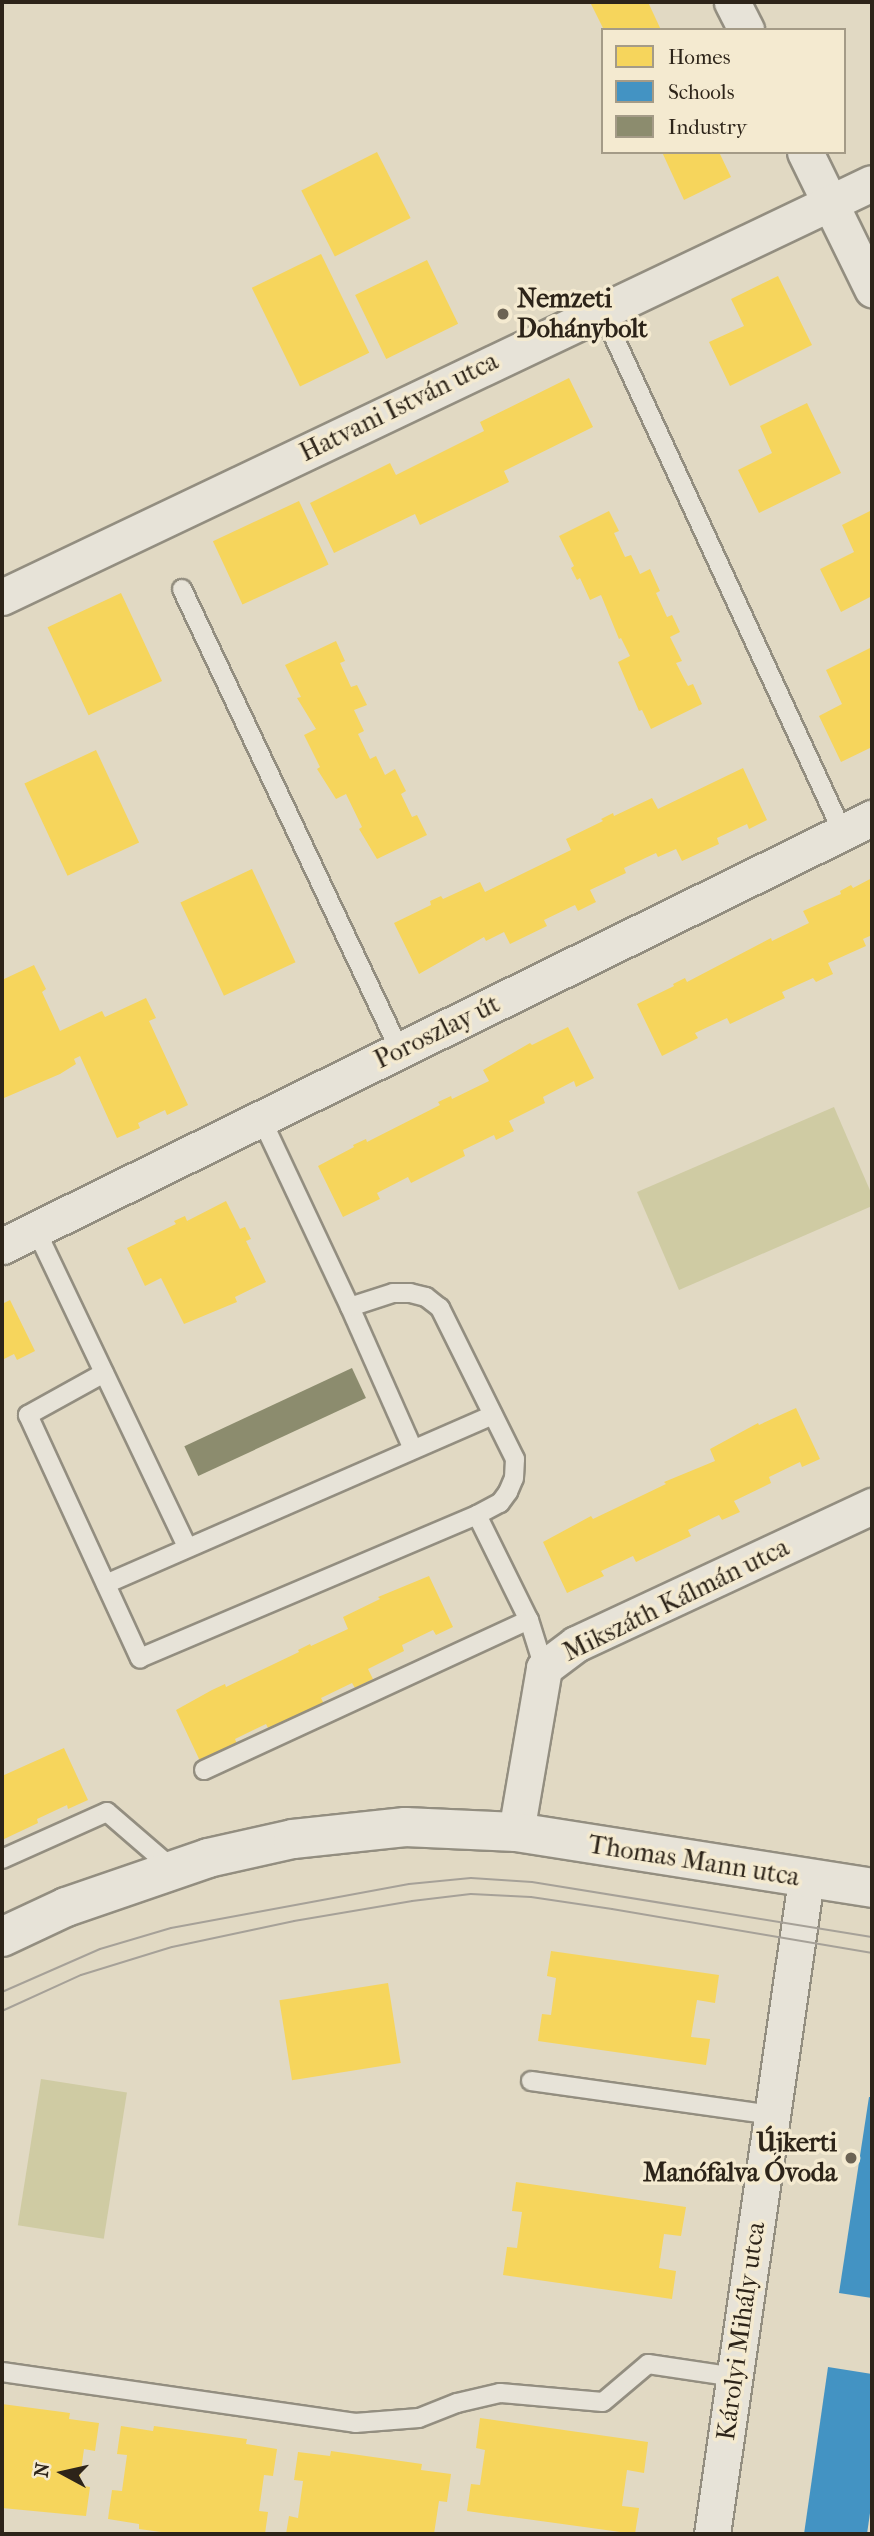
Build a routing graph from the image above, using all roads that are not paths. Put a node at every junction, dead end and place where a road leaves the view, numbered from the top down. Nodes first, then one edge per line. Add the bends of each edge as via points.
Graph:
1 (732, 2) edge
2 (745, 28) edge
3 (806, 154) edge
4 (872, 183) edge
5 (829, 202) junction
6 (872, 289) edge
7 (601, 309) junction
8 (182, 589) dead end
9 (2, 597) edge
10 (858, 826) edge
11 (400, 1051) junction
12 (261, 1118) junction
13 (36, 1230) junction
14 (2, 1246) edge
15 (350, 1307) junction
16 (104, 1373) junction
17 (493, 1415) junction
18 (413, 1449) junction
19 (872, 1506) edge
20 (477, 1515) junction
21 (187, 1548) junction
22 (106, 1584) junction
23 (529, 1620) junction
24 (544, 1668) junction
25 (204, 1770) dead end
26 (516, 1832) junction
27 (2, 1858) edge
28 (173, 1869) junction
29 (806, 1878) junction
30 (872, 1888) edge
31 (2, 1937) edge
32 (531, 2081) dead end
33 (772, 2115) junction
34 (2, 2372) edge
35 (735, 2377) junction
36 (712, 2534) edge

1 - 2 street
3 - 5 street
4 - 5 street, Hatvani István utca
5 - 6 street
5 - 7 street, Hatvani István utca
7 - 9 street, Hatvani István utca
7 - 10 lane
8 - 11 lane
10 - 11 street, Poroszlay út
11 - 12 street, Poroszlay út
12 - 13 street, Poroszlay út
12 - 15 lane
13 - 14 street, Poroszlay út
13 - 16 lane
15 - 17 lane via 402,1293 426,1297 440,1308
15 - 18 lane
16 - 21 lane
16 - 22 lane via 28,1415
17 - 18 lane
17 - 20 lane via 515,1459 514,1478 500,1503
18 - 21 lane
19 - 24 street, Mikszáth Kálmán utca via 576,1644
20 - 22 lane via 140,1658
20 - 23 lane
21 - 22 lane
23 - 24 lane
23 - 25 lane
24 - 26 street, Mikszáth Kálmán utca
26 - 28 street via 405,1827 293,1839
26 - 29 street, Thomas Mann utca
27 - 28 lane via 107,1812
28 - 31 street via 66,1907
29 - 30 street, Thomas Mann utca
29 - 33 street, Károlyi Mihály utca
32 - 33 lane
33 - 35 street, Károlyi Mihály utca
34 - 35 lane via 355,2423 419,2418 500,2393 603,2402 648,2364
35 - 36 street, Károlyi Mihály utca

